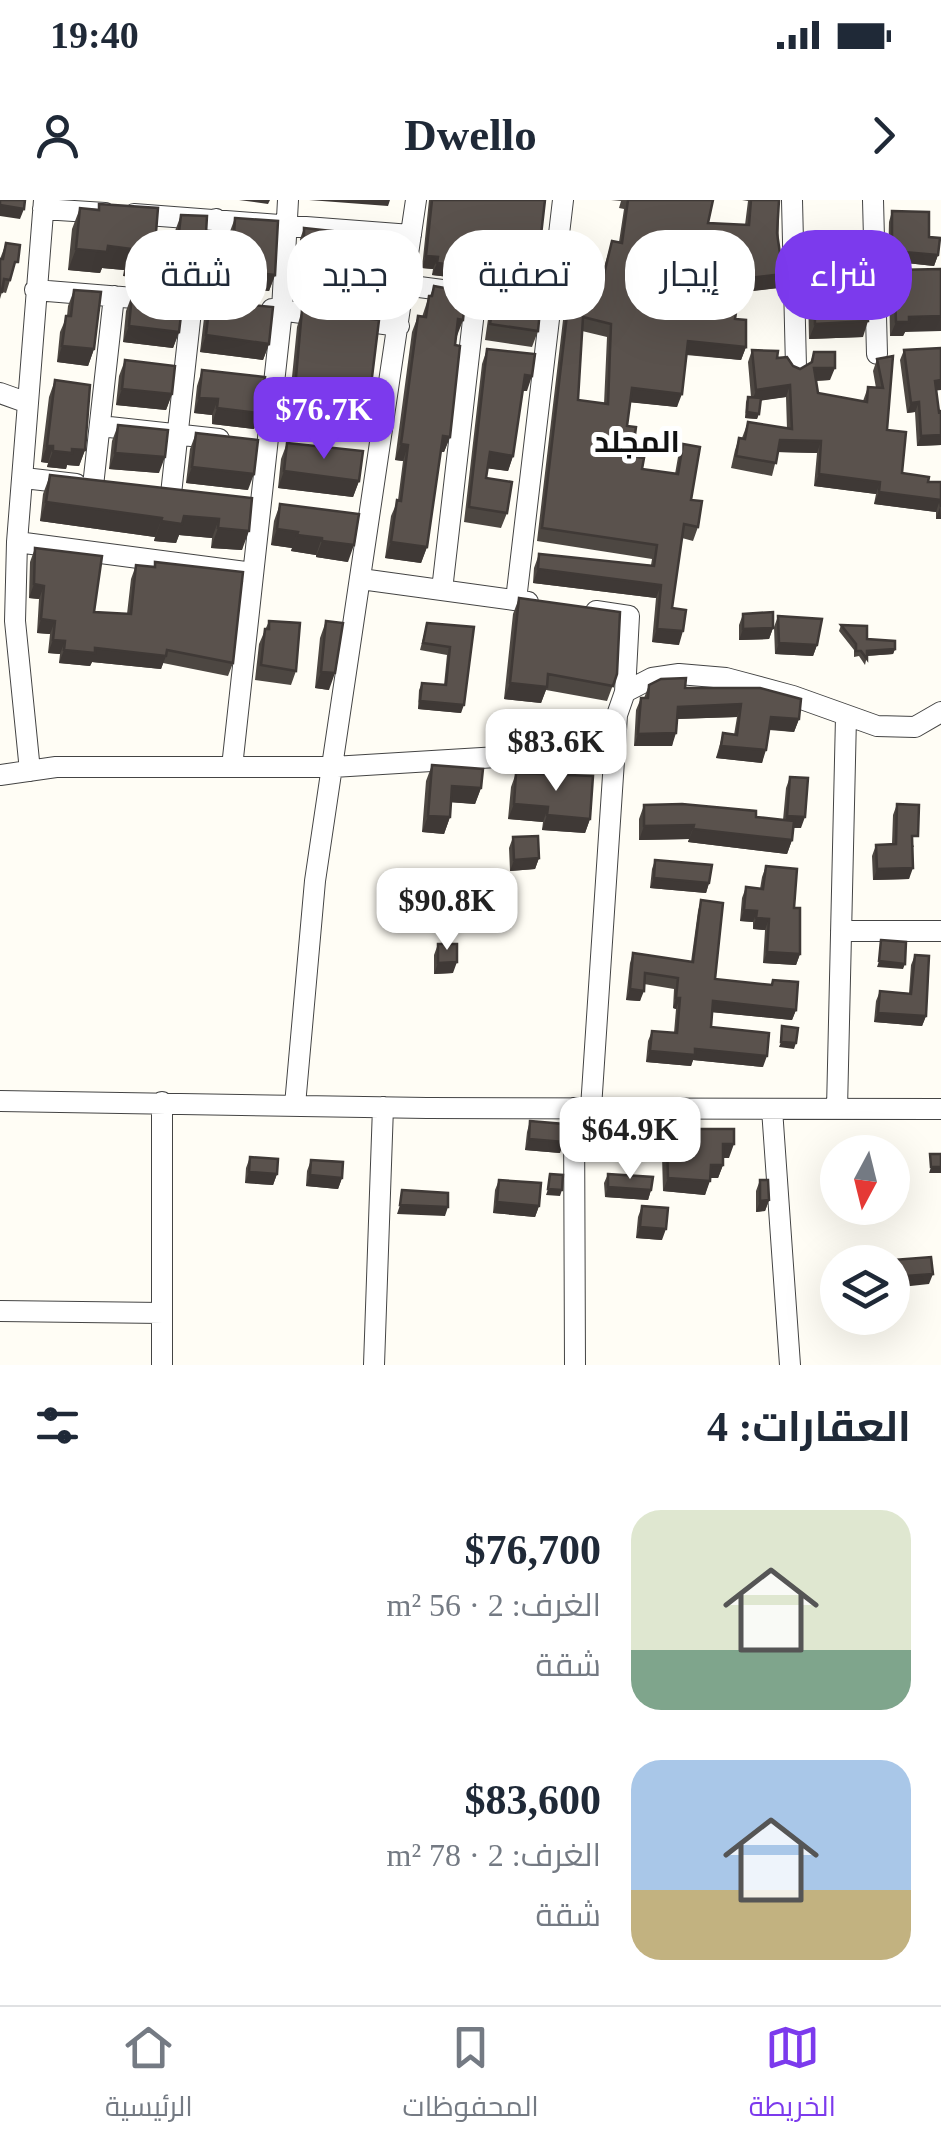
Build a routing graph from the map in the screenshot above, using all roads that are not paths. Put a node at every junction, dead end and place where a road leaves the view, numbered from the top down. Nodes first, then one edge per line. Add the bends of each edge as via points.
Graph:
1 (288, 200) edge
2 (416, 200) edge
3 (563, 200) edge
4 (792, 200) edge
5 (873, 200) edge
6 (44, 204) edge
7 (176, 208) edge
8 (216, 219) junction
9 (287, 224) junction
10 (214, 230) edge
11 (355, 230) edge
12 (412, 230) edge
13 (560, 230) edge
14 (35, 290) junction
15 (114, 296) junction
16 (125, 297) edge
17 (267, 309) edge
18 (282, 310) junction
19 (197, 320) edge
20 (400, 320) edge
21 (473, 320) edge
22 (549, 320) edge
23 (399, 326) junction
24 (877, 354) edge
25 (796, 367) edge
26 (0, 393) edge
27 (28, 402) junction
28 (100, 426) junction
29 (178, 434) junction
30 (258, 443) junction
31 (24, 478) junction
32 (170, 494) edge
33 (17, 542) junction
34 (253, 573) junction
35 (362, 580) junction
36 (442, 590) junction
37 (516, 600) junction
38 (8, 621) edge
39 (625, 692) junction
40 (941, 712) edge
41 (846, 717) junction
42 (915, 727) junction
43 (941, 732) edge
44 (614, 750) junction
45 (232, 767) junction
46 (332, 767) junction
47 (30, 771) junction
48 (0, 776) edge
49 (841, 931) junction
50 (941, 932) edge
51 (0, 1100) edge
52 (162, 1102) junction
53 (295, 1104) junction
54 (383, 1107) junction
55 (582, 1108) junction
56 (772, 1109) junction
57 (837, 1109) junction
58 (941, 1109) edge
59 (0, 1311) edge
60 (162, 1313) junction
61 (162, 1365) edge
62 (374, 1365) edge
63 (575, 1365) edge
64 (790, 1365) edge

1 - 9 street
2 - 12 street
3 - 13 street
4 - 25 street
5 - 24 street
6 - 7 street
6 - 14 street
7 - 8 street
8 - 9 street
8 - 10 street
9 - 11 street
9 - 18 street
14 - 15 street
14 - 27 street via 39,381
15 - 16 street
15 - 28 street via 117,362 94,388
17 - 18 street
18 - 23 street
18 - 30 street
19 - 29 street
20 - 23 street
21 - 36 street
22 - 37 street
23 - 35 street via 370,455 361,517
26 - 27 street
27 - 31 street
28 - 29 street
28 - 31 street via 103,487
29 - 30 street
29 - 32 street
30 - 34 street
31 - 33 street
33 - 34 street
33 - 38 street
34 - 45 street
35 - 36 street
35 - 46 street
36 - 37 street
37 - 39 street via 628,616
38 - 47 street
39 - 41 street via 679,674 726,678
39 - 44 street
40 - 42 street
41 - 42 street
41 - 49 street
42 - 43 street
44 - 46 street
44 - 55 street
45 - 46 street
45 - 47 street
46 - 53 street
47 - 48 street
49 - 50 street
49 - 57 street
51 - 52 street
52 - 53 street
52 - 60 street
53 - 54 street
54 - 55 street
54 - 62 street
55 - 56 street
55 - 63 street
56 - 57 street
56 - 64 street
57 - 58 street
59 - 60 street
60 - 61 street

